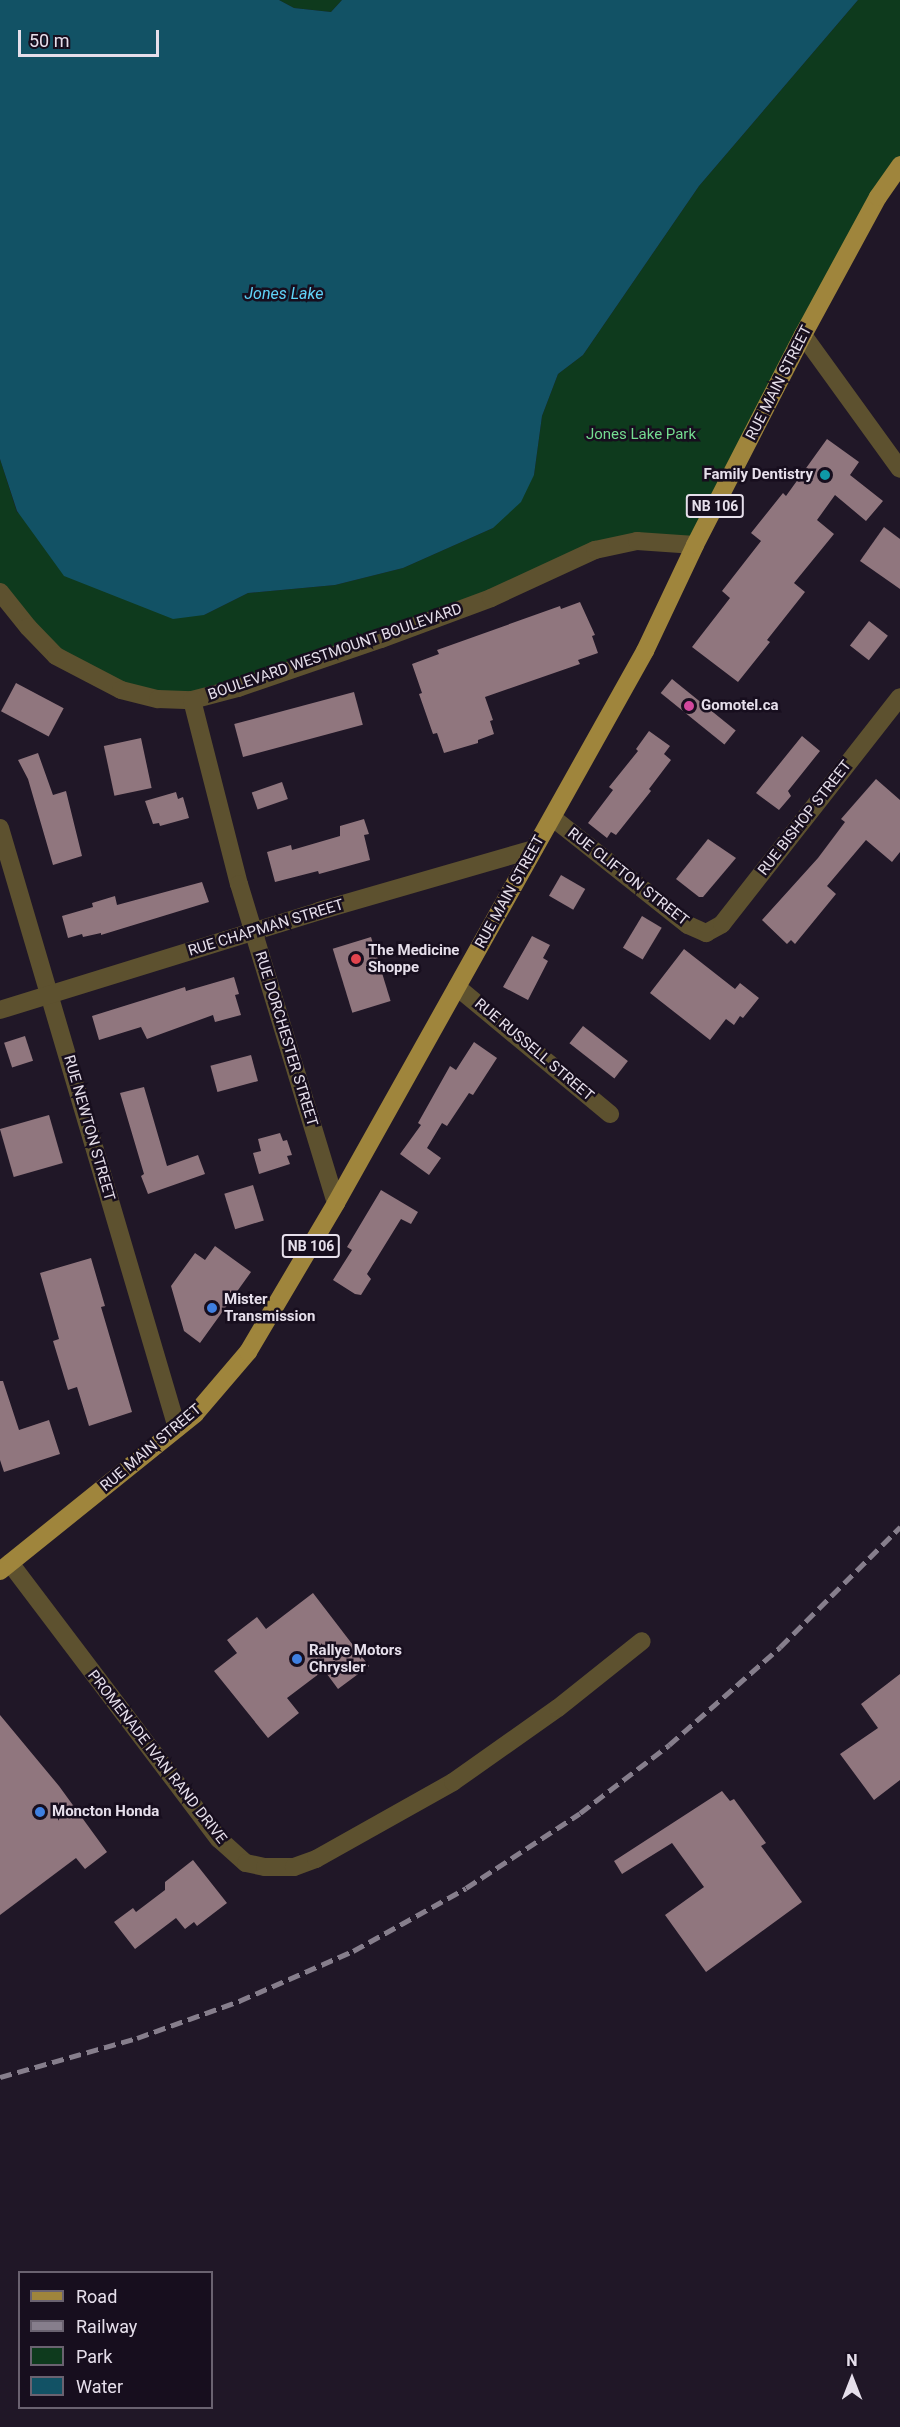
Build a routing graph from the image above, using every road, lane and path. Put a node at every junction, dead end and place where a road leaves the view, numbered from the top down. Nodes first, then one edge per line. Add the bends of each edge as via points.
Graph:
1 (900, 165) edge
2 (803, 335) junction
3 (900, 469) edge
4 (695, 545) junction
5 (0, 592) edge
6 (900, 697) edge
7 (192, 700) junction
8 (553, 818) junction
9 (0, 828) edge
10 (534, 849) junction
11 (254, 932) junction
12 (706, 933) joint
13 (457, 987) junction
14 (49, 994) junction
15 (0, 1010) edge
16 (610, 1114) dead end
17 (336, 1203) junction
18 (177, 1428) junction
19 (5, 1567) edge
20 (642, 1641) dead end

1 - 2 main road, RUE MAIN STREET / NB 106 via 878,197
2 - 3 street
2 - 4 main road, RUE MAIN STREET / NB 106
4 - 7 street, BOULEVARD WESTMOUNT BOULEVARD via 637,541 595,550 491,598 425,623 238,688
4 - 8 main road, RUE MAIN STREET / NB 106 via 645,651
5 - 7 street, BOULEVARD WESTMOUNT BOULEVARD via 56,656 121,690 158,699
6 - 12 street, RUE BISHOP STREET via 722,924
7 - 11 street, RUE DORCHESTER STREET
8 - 10 main road, RUE MAIN STREET / NB 106
8 - 12 street, RUE CLIFTON STREET via 688,925
9 - 14 street, RUE NEWTON STREET
10 - 11 street, RUE CHAPMAN STREET
10 - 13 main road, RUE MAIN STREET / NB 106
11 - 14 street, RUE CHAPMAN STREET
11 - 17 street, RUE DORCHESTER STREET
13 - 16 street, RUE RUSSELL STREET
13 - 17 main road, RUE MAIN STREET / NB 106
14 - 15 street, RUE CHAPMAN STREET
14 - 18 street, RUE NEWTON STREET
17 - 18 main road, RUE MAIN STREET / NB 106 via 248,1352 195,1414
18 - 19 main road, RUE MAIN STREET / NB 106
19 - 20 street, PROMENADE IVAN RAND DRIVE via 219,1839 246,1863 266,1867 294,1867 316,1859 453,1782 558,1708

